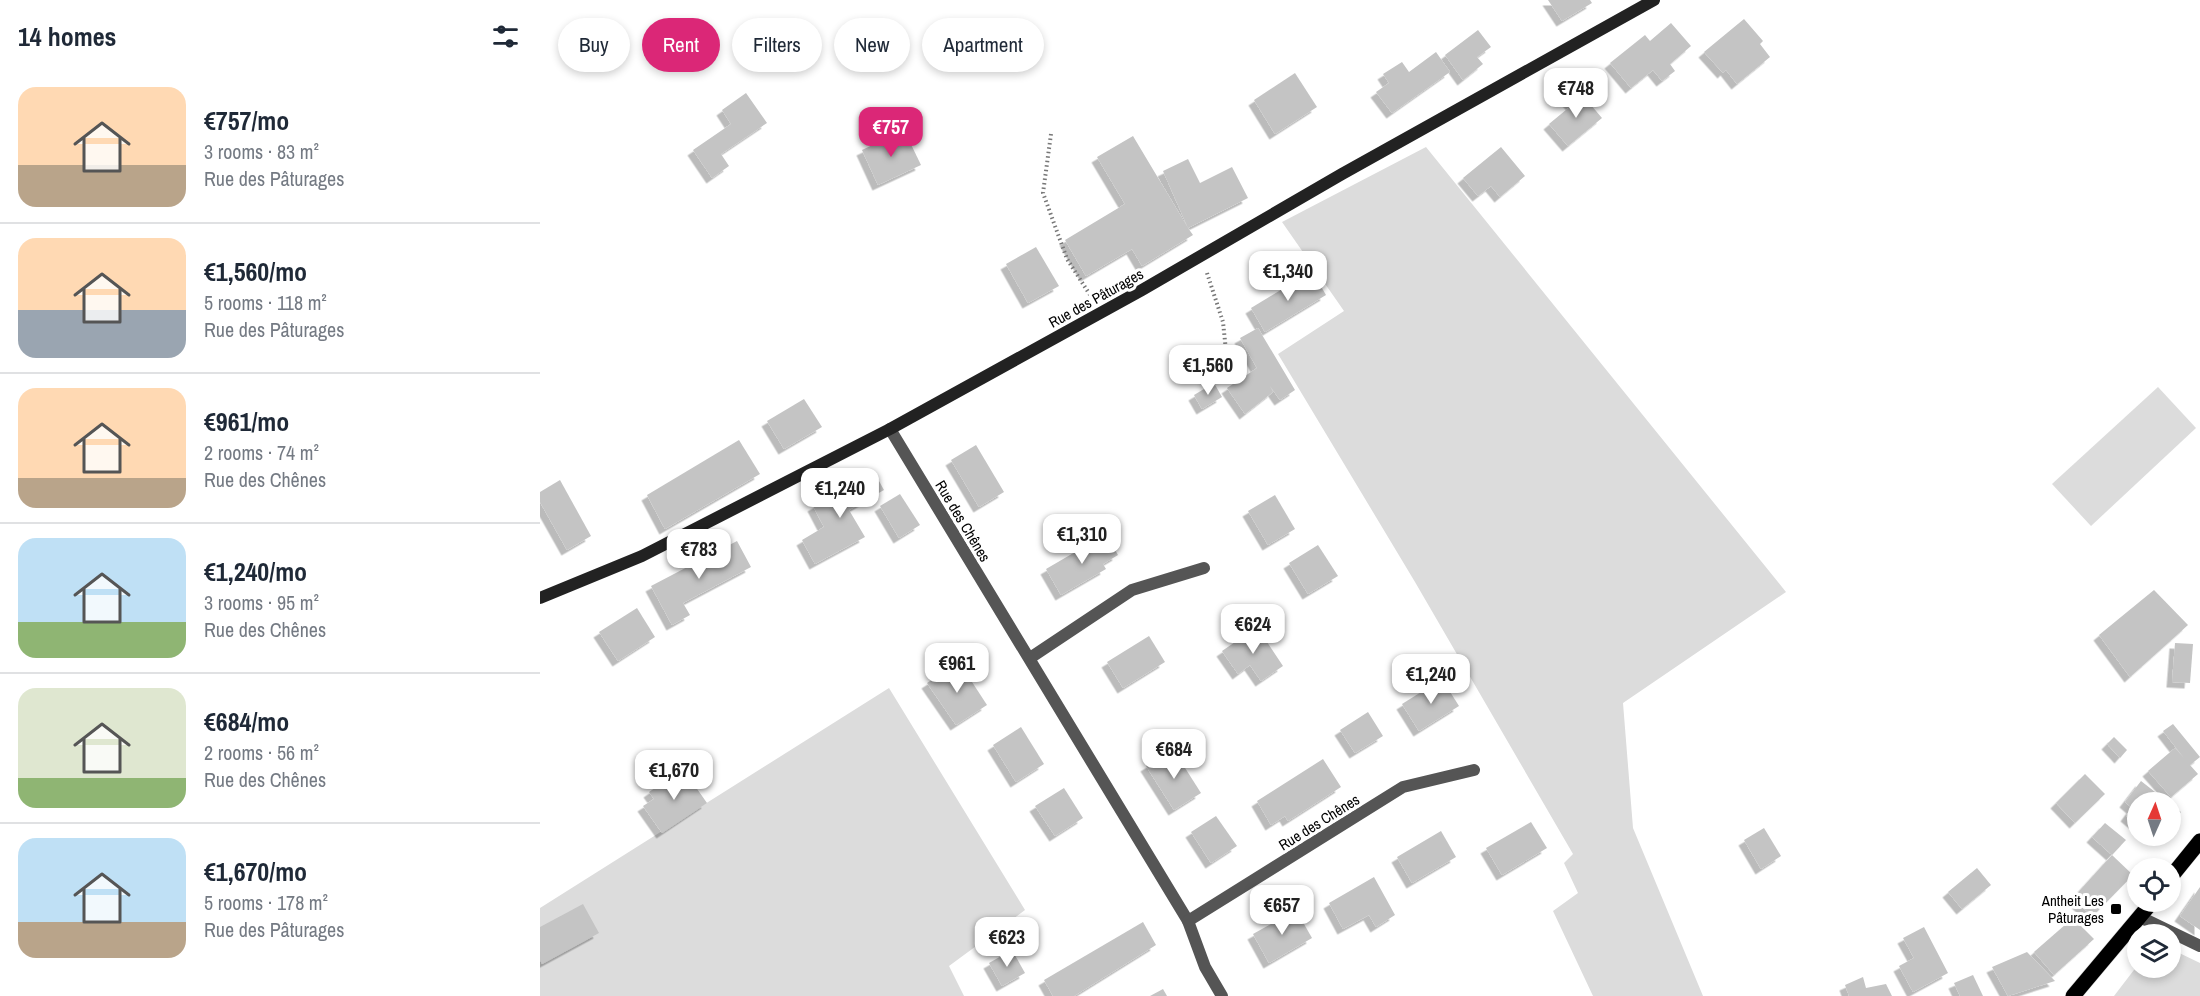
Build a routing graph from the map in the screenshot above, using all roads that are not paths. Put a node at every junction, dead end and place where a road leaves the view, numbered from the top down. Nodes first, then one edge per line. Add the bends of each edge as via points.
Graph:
1 (1654, 0) edge
2 (890, 429) junction
3 (1204, 568) dead end
4 (540, 598) edge
5 (1030, 658) junction
6 (1474, 770) dead end
7 (2200, 840) edge
8 (2181, 864) edge
9 (2144, 912) edge
10 (2140, 917) junction
11 (1188, 921) junction
12 (2200, 946) edge
13 (1222, 996) edge
14 (2073, 996) edge

1 - 2 street, Rue des Pâturages
2 - 4 street, Rue des Pâturages via 642,556
2 - 5 street, Rue des Chênes
3 - 5 street via 1132,590
5 - 11 street, Rue des Chênes
6 - 11 street, Rue des Chênes via 1403,787
7 - 8 main road
9 - 10 main road
10 - 12 street
10 - 14 main road
11 - 13 street, Rue des Chênes via 1205,967

